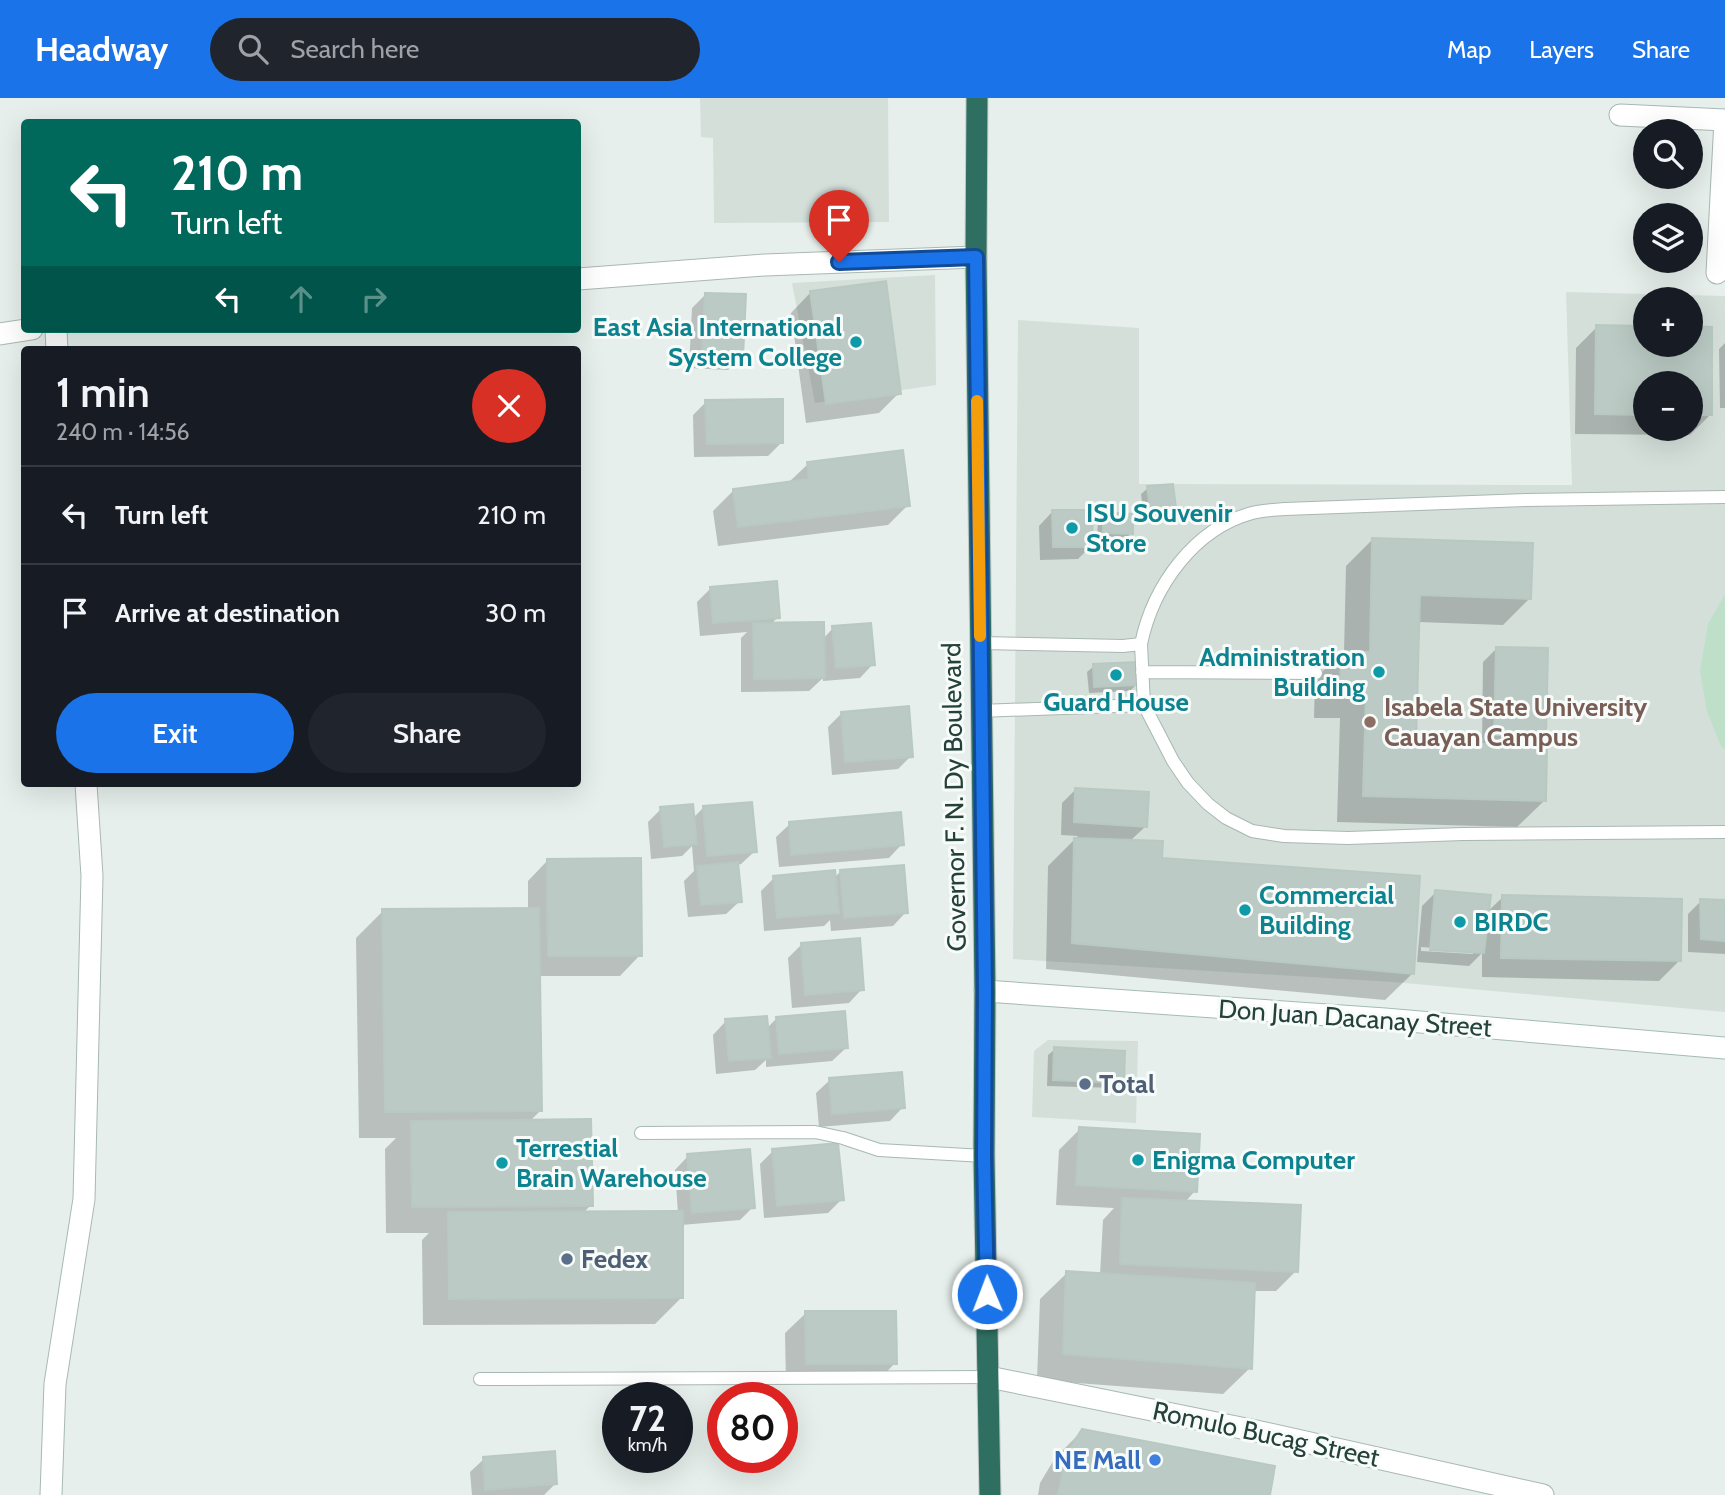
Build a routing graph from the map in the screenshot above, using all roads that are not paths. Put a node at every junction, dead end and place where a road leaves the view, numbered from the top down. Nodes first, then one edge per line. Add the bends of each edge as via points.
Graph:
1 (977, 98) edge
2 (1620, 115) dead end
3 (1725, 120) edge
4 (976, 257) junction
5 (1717, 273) dead end
6 (581, 279) edge
7 (21, 331) edge
8 (0, 334) edge
9 (1725, 497) edge
10 (980, 643) junction
11 (1141, 644) junction
12 (1142, 672) junction
13 (1316, 673) dead end
14 (1144, 705) junction
15 (980, 711) junction
16 (86, 787) edge
17 (1725, 832) edge
18 (985, 991) junction
19 (1725, 1048) edge
20 (640, 1133) dead end
21 (984, 1156) junction
22 (989, 1377) junction
23 (480, 1379) dead end
24 (51, 1495) edge
25 (990, 1495) edge
26 (1543, 1495) edge

1 - 4 highway, Governor F. N. Dy Boulevard
2 - 3 street
3 - 5 street
4 - 6 street via 765,265
4 - 10 highway, Governor F. N. Dy Boulevard
7 - 8 street
9 - 11 lane via 1526,500 1253,513 1224,524 1178,562 1161,589
10 - 11 lane
10 - 15 highway, Governor F. N. Dy Boulevard
11 - 12 lane
12 - 13 lane
12 - 14 lane
14 - 15 lane
14 - 17 lane via 1188,783 1226,818 1252,831 1348,838
15 - 18 highway, Governor F. N. Dy Boulevard
16 - 24 street via 92,876 84,1199 55,1384
18 - 19 street, Don Juan Dacanay Street via 1385,1018
18 - 21 highway, Governor F. N. Dy Boulevard
20 - 21 lane via 815,1132 879,1150
21 - 22 highway, Governor F. N. Dy Boulevard
22 - 23 lane
22 - 25 highway, Governor F. N. Dy Boulevard
22 - 26 street, Romulo Bucag Street

